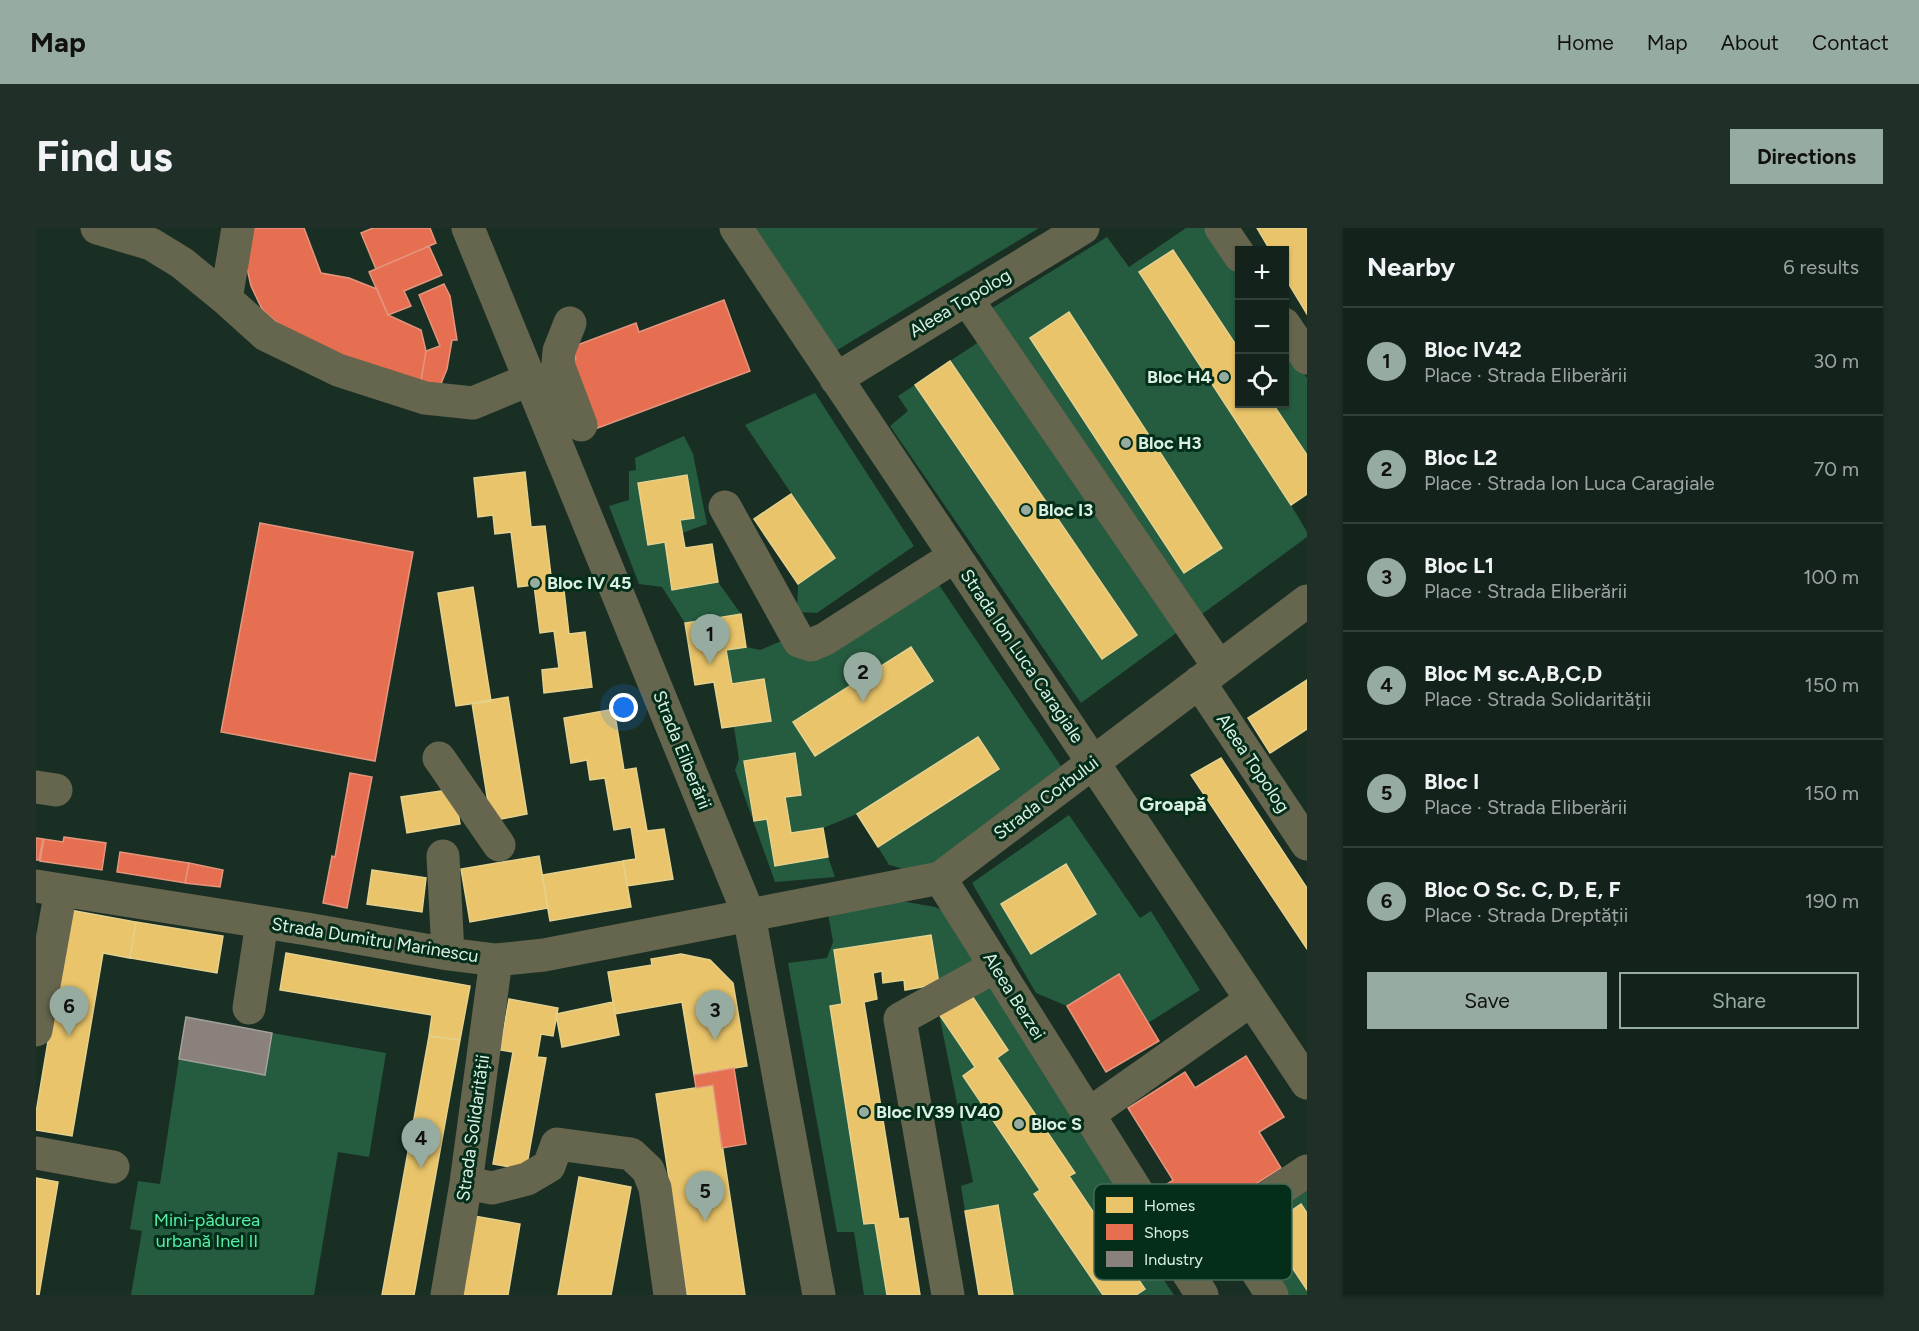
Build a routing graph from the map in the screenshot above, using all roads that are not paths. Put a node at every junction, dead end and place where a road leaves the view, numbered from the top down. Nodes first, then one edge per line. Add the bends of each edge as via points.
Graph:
1 (97, 228) edge
2 (237, 228) edge
3 (468, 228) edge
4 (736, 228) edge
5 (1083, 228) edge
6 (1221, 228) edge
7 (1235, 250) edge
8 (226, 299) junction
9 (968, 299) junction
10 (570, 322) dead end
11 (1289, 331) edge
12 (1307, 358) edge
13 (531, 379) junction
14 (836, 379) junction
15 (581, 425) dead end
16 (725, 507) dead end
17 (955, 556) junction
18 (1307, 601) edge
19 (1209, 675) junction
20 (439, 758) dead end
21 (1093, 763) junction
22 (1307, 844) edge
23 (500, 845) dead end
24 (442, 856) dead end
25 (940, 878) junction
26 (48, 888) edge
27 (749, 915) junction
28 (262, 922) junction
29 (448, 954) junction
30 (496, 960) junction
31 (996, 966) junction
32 (1251, 1000) junction
33 (249, 1008) dead end
34 (36, 1030) edge
35 (1307, 1083) edge
36 (1089, 1114) junction
37 (36, 1153) edge
38 (113, 1167) dead end
39 (1307, 1172) edge
40 (466, 1183) junction
41 (1133, 1184) edge
42 (1289, 1184) edge
43 (1193, 1280) edge
44 (1262, 1280) edge
45 (447, 1295) edge
46 (670, 1295) edge
47 (819, 1295) edge
48 (948, 1295) edge
49 (1202, 1295) edge
50 (1272, 1295) edge

1 - 8 street via 151,244 182,263
2 - 8 street
3 - 13 street, Strada Eliberării
4 - 14 street, Strada Ion Luca Caragiale
5 - 9 street, Aleea Topolog
6 - 7 street
8 - 13 street via 266,335 338,370 425,398 473,403
9 - 14 street, Aleea Topolog
9 - 19 street, Aleea Topolog
10 - 15 street via 558,364
11 - 12 street
13 - 27 street, Strada Eliberării
14 - 17 street, Strada Ion Luca Caragiale
16 - 17 street via 799,641 811,645
17 - 21 street, Strada Ion Luca Caragiale
18 - 19 street, Strada Corbului
19 - 21 street, Strada Corbului
19 - 22 street, Aleea Topolog
20 - 23 street
21 - 25 street, Strada Corbului
21 - 32 street, Strada Ion Luca Caragiale
24 - 29 street
25 - 27 street, Strada Corbului
25 - 31 street, Aleea Berzei
26 - 28 street, Strada Dumitru Marinescu
26 - 34 street
27 - 30 street, Strada Dumitru Marinescu via 544,955
27 - 47 street, Strada Eliberării
28 - 29 street, Strada Dumitru Marinescu
28 - 33 street
29 - 30 street, Strada Dumitru Marinescu
30 - 40 street, Strada Solidarității
31 - 36 street, Aleea Berzei
31 - 48 street via 900,1018
32 - 35 street, Strada Ion Luca Caragiale
32 - 36 street
36 - 41 street, Aleea Berzei
37 - 38 street
39 - 42 street
40 - 45 street, Strada Solidarității
40 - 46 street via 492,1188 527,1179 549,1166 557,1144 631,1154 648,1170 655,1188
43 - 49 street, Aleea Berzei
44 - 50 street

